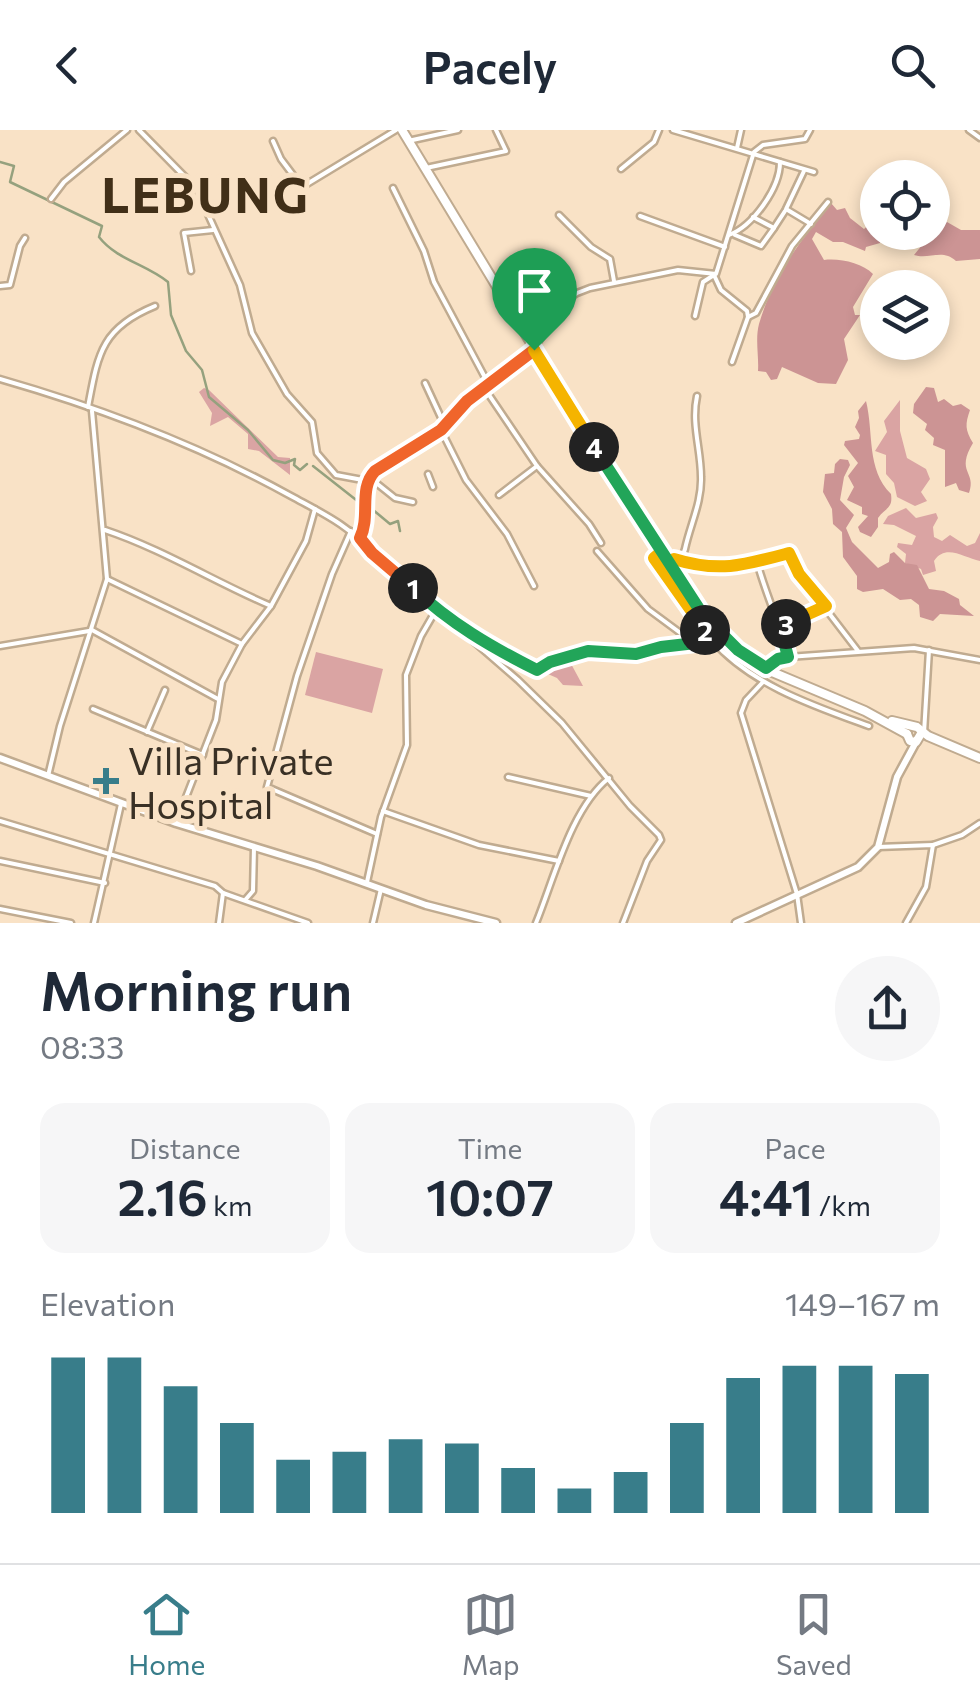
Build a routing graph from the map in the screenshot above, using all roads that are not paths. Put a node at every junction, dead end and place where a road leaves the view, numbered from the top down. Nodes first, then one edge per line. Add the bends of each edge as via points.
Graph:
1 (127, 130) edge
2 (138, 130) edge
3 (399, 130) edge
4 (458, 130) edge
5 (496, 130) edge
6 (659, 130) edge
7 (673, 130) edge
8 (741, 130) edge
9 (810, 130) edge
10 (973, 131) edge
11 (980, 138) edge
12 (273, 141) dead end
13 (408, 141) junction
14 (736, 148) junction
15 (754, 152) junction
16 (780, 162) junction
17 (424, 168) junction
18 (621, 169) dead end
19 (804, 170) junction
20 (814, 172) dead end
21 (392, 188) dead end
22 (52, 199) dead end
23 (828, 202) dead end
24 (786, 209) junction
25 (559, 214) dead end
26 (640, 216) dead end
27 (753, 217) junction
28 (811, 224) junction
29 (774, 228) junction
30 (213, 230) junction
31 (731, 235) junction
32 (26, 238) dead end
33 (725, 248) junction
34 (191, 271) dead end
35 (714, 275) junction
36 (614, 283) junction
37 (0, 286) edge
38 (154, 306) dead end
39 (695, 316) dead end
40 (748, 317) junction
41 (534, 350) junction
42 (523, 360) junction
43 (732, 362) dead end
44 (543, 363) junction
45 (0, 379) edge
46 (426, 383) dead end
47 (487, 388) junction
48 (697, 396) dead end
49 (90, 408) junction
50 (443, 428) junction
51 (537, 466) junction
52 (428, 474) dead end
53 (368, 479) junction
54 (433, 486) dead end
55 (499, 496) dead end
56 (413, 502) dead end
57 (315, 509) junction
58 (103, 530) junction
59 (351, 531) junction
60 (360, 538) junction
61 (601, 543) dead end
62 (597, 552) dead end
63 (661, 552) junction
64 (672, 561) junction
65 (757, 561) junction
66 (106, 579) junction
67 (534, 586) dead end
68 (271, 606) junction
69 (826, 606) junction
70 (436, 610) junction
71 (780, 626) junction
72 (92, 630) junction
73 (461, 630) junction
74 (713, 641) junction
75 (694, 643) junction
76 (242, 644) junction
77 (0, 645) edge
78 (929, 650) junction
79 (858, 651) junction
80 (788, 657) junction
81 (980, 660) edge
82 (766, 668) junction
83 (763, 682) junction
84 (165, 690) dead end
85 (822, 694) junction
86 (218, 698) junction
87 (816, 706) junction
88 (92, 709) dead end
89 (869, 726) dead end
90 (147, 732) junction
91 (916, 736) junction
92 (203, 755) junction
93 (976, 756) edge
94 (0, 758) edge
95 (980, 770) edge
96 (48, 776) junction
97 (508, 776) dead end
98 (608, 778) junction
99 (591, 796) junction
100 (121, 804) junction
101 (382, 811) junction
102 (0, 820) edge
103 (176, 823) junction
104 (980, 823) edge
105 (377, 834) junction
106 (933, 845) junction
107 (254, 846) junction
108 (878, 848) junction
109 (112, 856) junction
110 (0, 860) edge
111 (560, 861) junction
112 (105, 883) junction
113 (367, 884) junction
114 (381, 889) junction
115 (254, 891) junction
116 (223, 893) junction
117 (797, 894) junction
118 (244, 901) junction
119 (258, 906) junction
120 (0, 910) edge
121 (71, 923) edge
122 (94, 923) edge
123 (218, 923) edge
124 (308, 923) edge
125 (373, 923) edge
126 (496, 923) edge
127 (536, 923) edge
128 (623, 923) edge
129 (736, 923) edge
130 (801, 923) edge
131 (906, 923) edge

1 - 22 street
2 - 30 street via 192,183
3 - 12 street via 302,187
3 - 13 main road
4 - 13 street
5 - 17 street via 506,151
6 - 18 street
7 - 14 street
8 - 14 street
9 - 15 street via 805,139
10 - 11 street
13 - 17 main road
14 - 15 street
15 - 16 street
15 - 31 street
16 - 19 street
16 - 27 street via 774,186
17 - 41 main road
19 - 20 street
19 - 24 street
21 - 47 street
23 - 28 street
24 - 28 street
24 - 29 street
25 - 36 street via 610,259
26 - 33 street
27 - 29 street
27 - 31 street
28 - 40 street
29 - 31 street via 761,246
30 - 34 street via 184,232
30 - 53 street via 240,285 252,333 287,394 312,422 318,454 336,475
31 - 33 street
32 - 37 street via 10,285
33 - 35 street
35 - 36 street via 678,270
35 - 39 street via 703,282
35 - 40 street
36 - 41 street via 569,298
38 - 49 street via 107,337
40 - 43 street
41 - 42 street
41 - 44 main road
42 - 44 street
42 - 47 street
44 - 63 main road
45 - 49 street
46 - 50 street
47 - 50 street
47 - 51 street
48 - 64 street via 702,478 686,549
49 - 57 street via 220,457
49 - 58 street
50 - 53 street
50 - 67 street via 466,480 507,534
51 - 55 street
51 - 61 street
52 - 54 street
53 - 56 street
53 - 60 street
57 - 59 street
57 - 68 street via 306,541
58 - 66 street
58 - 68 street via 155,548
59 - 60 street
59 - 105 street via 298,676 267,787
60 - 70 street
62 - 75 street via 648,609
63 - 64 main road
63 - 74 street via 654,558
64 - 65 street via 729,569
64 - 82 main road via 712,626
65 - 69 street via 789,553
65 - 71 street
66 - 72 street
66 - 76 street
68 - 76 street
69 - 71 street
69 - 79 street
70 - 73 street
70 - 101 street via 406,675 407,745
71 - 80 street
72 - 77 street
72 - 86 street
72 - 96 street
73 - 75 street via 537,670 588,651 636,654
73 - 98 street via 562,723
74 - 75 street
74 - 83 street
76 - 86 street
78 - 79 street
78 - 81 street
78 - 91 street
79 - 80 street
80 - 82 street
82 - 85 main road
83 - 87 street
83 - 117 street via 741,713
84 - 90 street
85 - 87 street
85 - 91 main road
86 - 92 street
87 - 89 street
88 - 90 street
90 - 92 street
91 - 93 main road
91 - 108 main road
92 - 103 street
93 - 95 main road
94 - 96 main road
96 - 100 main road
97 - 99 street
98 - 99 street
98 - 128 street via 661,840
99 - 111 street
100 - 103 main road
100 - 109 street
101 - 105 street
101 - 111 street via 478,846
102 - 109 street
103 - 107 main road
104 - 106 street
105 - 113 street
106 - 108 street
106 - 131 street via 926,887
107 - 113 main road
107 - 115 street
108 - 117 main road via 858,867
109 - 112 street
109 - 116 street
110 - 112 street
111 - 127 street
112 - 122 street
113 - 114 main road
114 - 125 street
114 - 126 main road
115 - 118 street
115 - 119 street
116 - 118 street
116 - 123 street
117 - 129 main road
117 - 130 street
118 - 119 street
119 - 124 street
120 - 121 street

